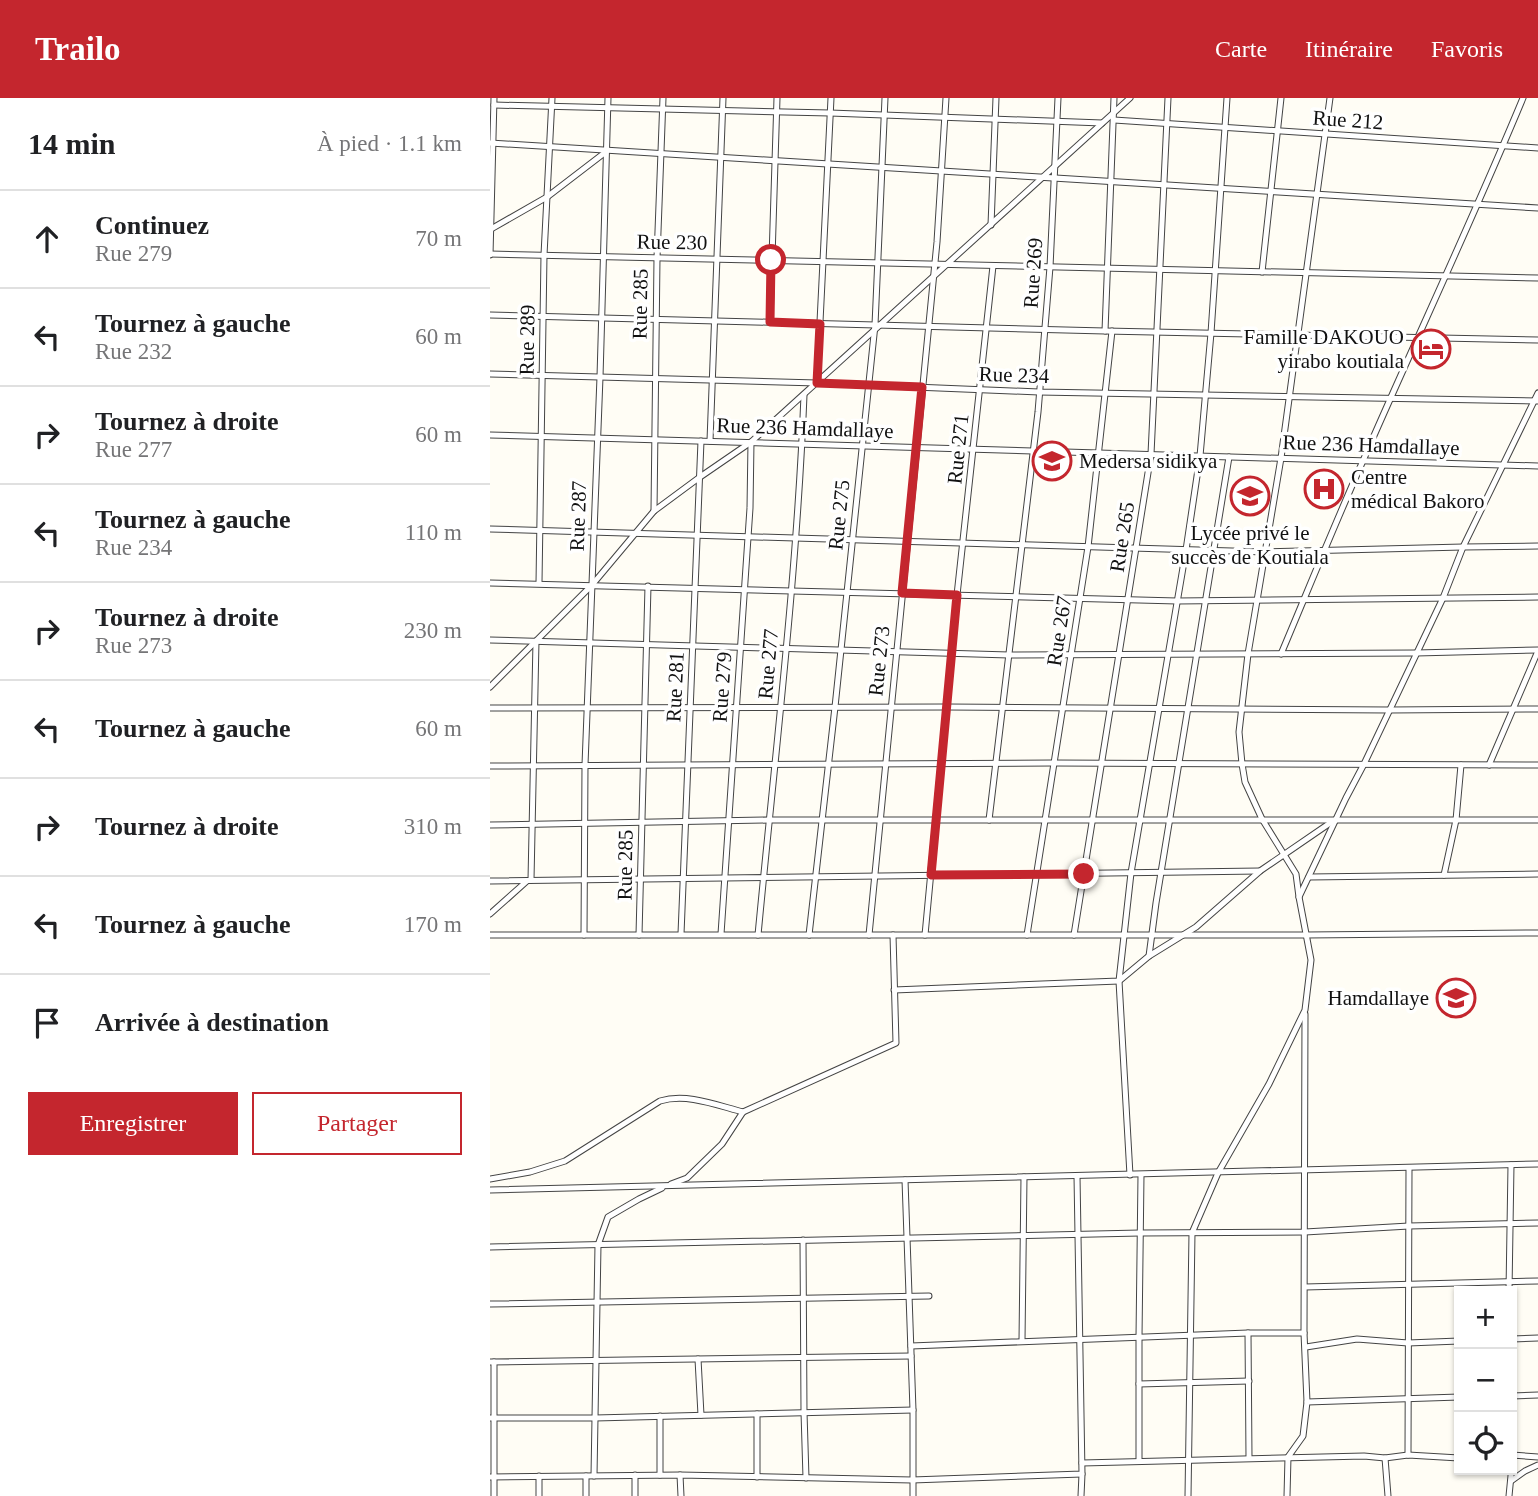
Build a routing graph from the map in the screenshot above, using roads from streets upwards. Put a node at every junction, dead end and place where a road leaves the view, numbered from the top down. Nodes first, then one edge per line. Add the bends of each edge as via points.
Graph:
1 (552, 98) edge
2 (608, 98) edge
3 (663, 98) edge
4 (723, 98) edge
5 (777, 98) edge
6 (831, 98) edge
7 (886, 98) edge
8 (946, 98) edge
9 (996, 98) edge
10 (1058, 98) edge
11 (1114, 98) edge
12 (1130, 98) edge
13 (1168, 98) edge
14 (1227, 98) edge
15 (1281, 98) edge
16 (1330, 98) edge
17 (1523, 98) edge
18 (494, 102) edge
19 (551, 106) junction
20 (608, 108) junction
21 (663, 109) junction
22 (723, 110) junction
23 (776, 112) junction
24 (830, 113) junction
25 (1114, 113) junction
26 (885, 115) junction
27 (945, 117) junction
28 (995, 119) junction
29 (1114, 120) junction
30 (1057, 121) junction
31 (1102, 123) junction
32 (1167, 123) junction
33 (1226, 126) junction
34 (1278, 131) junction
35 (1324, 134) junction
36 (491, 143) edge
37 (1503, 146) junction
38 (550, 147) junction
39 (1538, 148) edge
40 (607, 151) junction
41 (661, 154) junction
42 (722, 158) junction
43 (774, 161) junction
44 (828, 164) junction
45 (1055, 166) junction
46 (882, 167) junction
47 (942, 171) junction
48 (993, 174) junction
49 (1042, 178) junction
50 (1055, 178) junction
51 (1111, 182) junction
52 (1164, 186) junction
53 (1222, 189) junction
54 (1271, 192) junction
55 (1317, 194) junction
56 (547, 197) junction
57 (1479, 204) junction
58 (1538, 208) edge
59 (991, 225) junction
60 (491, 229) edge
61 (490, 254) edge
62 (544, 255) junction
63 (604, 256) junction
64 (657, 258) junction
65 (717, 259) junction
66 (771, 260) junction
67 (823, 262) junction
68 (878, 263) junction
69 (935, 264) junction
70 (948, 264) junction
71 (993, 265) junction
72 (1051, 267) junction
73 (1108, 268) junction
74 (1161, 269) junction
75 (1216, 271) junction
76 (1262, 272) junction
77 (1307, 272) junction
78 (1446, 276) junction
79 (933, 278) junction
80 (1538, 278) edge
81 (490, 314) edge
82 (543, 316) junction
83 (601, 318) junction
84 (656, 319) junction
85 (715, 321) junction
86 (770, 322) junction
87 (820, 324) junction
88 (876, 327) junction
89 (928, 327) junction
90 (987, 328) junction
91 (1045, 330) junction
92 (1109, 331) junction
93 (1158, 332) junction
94 (1211, 333) junction
95 (1297, 335) junction
96 (1419, 337) junction
97 (1538, 340) edge
98 (490, 374) edge
99 (542, 375) junction
100 (600, 377) junction
101 (655, 379) junction
102 (712, 381) junction
103 (817, 383) junction
104 (868, 386) junction
105 (922, 387) junction
106 (980, 390) junction
107 (1039, 392) junction
108 (1106, 393) junction
109 (1538, 393) edge
110 (1155, 394) junction
111 (804, 395) junction
112 (1206, 395) junction
113 (1289, 397) junction
114 (1392, 398) junction
115 (1536, 401) edge
116 (490, 435) edge
117 (541, 436) junction
118 (597, 438) junction
119 (655, 440) junction
120 (701, 441) junction
121 (710, 441) junction
122 (751, 442) junction
123 (802, 444) junction
124 (862, 446) junction
125 (916, 447) junction
126 (974, 449) junction
127 (1034, 451) junction
128 (1100, 453) junction
129 (1152, 454) junction
130 (1200, 456) junction
131 (1229, 457) junction
132 (1281, 458) junction
133 (1363, 460) junction
134 (1503, 464) junction
135 (1538, 466) edge
136 (700, 477) junction
137 (654, 511) junction
138 (490, 529) edge
139 (540, 531) junction
140 (594, 532) junction
141 (635, 533) junction
142 (697, 536) junction
143 (748, 537) junction
144 (795, 538) junction
145 (852, 540) junction
146 (907, 542) junction
147 (963, 543) junction
148 (1022, 545) junction
149 (1538, 546) edge
150 (1088, 547) junction
151 (1463, 547) junction
152 (1136, 548) junction
153 (1186, 550) junction
154 (1214, 551) junction
155 (1325, 551) junction
156 (1265, 552) junction
157 (490, 583) edge
158 (539, 583) junction
159 (592, 585) junction
160 (648, 586) junction
161 (695, 587) junction
162 (745, 589) junction
163 (791, 590) junction
164 (847, 592) junction
165 (902, 593) junction
166 (957, 595) junction
167 (1016, 596) junction
168 (1538, 597) edge
169 (1443, 598) junction
170 (1080, 599) junction
171 (1304, 599) junction
172 (1128, 600) junction
173 (1206, 600) junction
174 (1257, 600) junction
175 (1177, 601) junction
176 (490, 640) edge
177 (536, 641) junction
178 (590, 643) junction
179 (647, 644) junction
180 (692, 646) junction
181 (741, 647) junction
182 (785, 648) junction
183 (841, 650) junction
184 (1538, 650) edge
185 (896, 652) junction
186 (952, 653) junction
187 (1416, 653) junction
188 (1119, 654) junction
189 (1168, 654) junction
190 (1197, 654) junction
191 (1248, 654) junction
192 (1281, 654) junction
193 (1009, 655) junction
194 (1071, 655) junction
195 (490, 687) edge
196 (534, 707) junction
197 (587, 707) junction
198 (645, 707) junction
199 (690, 707) junction
200 (737, 707) junction
201 (780, 707) junction
202 (835, 707) junction
203 (890, 707) junction
204 (947, 707) junction
205 (490, 708) edge
206 (1003, 708) junction
207 (1062, 708) junction
208 (1110, 709) junction
209 (1159, 709) junction
210 (1188, 709) junction
211 (1241, 709) junction
212 (1513, 709) junction
213 (1538, 709) edge
214 (1389, 710) junction
215 (1054, 763) junction
216 (733, 764) junction
217 (774, 764) junction
218 (829, 764) junction
219 (885, 764) junction
220 (941, 764) junction
221 (996, 764) junction
222 (1101, 764) junction
223 (1150, 764) junction
224 (1179, 764) junction
225 (1242, 764) junction
226 (1364, 764) junction
227 (533, 765) junction
228 (585, 765) junction
229 (644, 765) junction
230 (687, 765) junction
231 (1461, 765) junction
232 (1489, 765) junction
233 (1538, 765) edge
234 (490, 766) edge
235 (1170, 819) junction
236 (1262, 819) junction
237 (1336, 819) junction
238 (769, 820) junction
239 (822, 820) junction
240 (879, 820) junction
241 (936, 820) junction
242 (989, 820) junction
243 (1044, 820) junction
244 (1093, 820) junction
245 (1140, 820) junction
246 (1456, 820) junction
247 (1538, 820) edge
248 (684, 821) junction
249 (729, 821) junction
250 (642, 822) junction
251 (585, 823) junction
252 (532, 824) junction
253 (490, 825) edge
254 (1284, 854) junction
255 (1260, 871) junction
256 (1161, 872) junction
257 (1131, 873) junction
258 (1036, 874) junction
259 (1084, 874) junction
260 (1538, 874) edge
261 (931, 875) junction
262 (1444, 875) junction
263 (874, 876) junction
264 (764, 877) junction
265 (816, 877) junction
266 (1309, 877) junction
267 (682, 878) junction
268 (725, 878) junction
269 (641, 879) junction
270 (529, 880) junction
271 (584, 880) junction
272 (490, 881) edge
273 (1299, 897) junction
274 (490, 914) edge
275 (1538, 933) edge
276 (490, 934) edge
277 (639, 934) junction
278 (681, 934) junction
279 (721, 934) junction
280 (584, 935) junction
281 (758, 935) junction
282 (809, 935) junction
283 (869, 935) junction
284 (893, 935) junction
285 (925, 935) junction
286 (1027, 935) junction
287 (1074, 935) junction
288 (1124, 935) junction
289 (1152, 935) junction
290 (1183, 935) junction
291 (1306, 935) junction
292 (1149, 956) junction
293 (1119, 981) junction
294 (894, 990) junction
295 (1305, 1010) junction
296 (743, 1112) junction
297 (1538, 1164) edge
298 (1511, 1165) junction
299 (1409, 1168) junction
300 (1305, 1170) junction
301 (1218, 1173) junction
302 (1130, 1175) junction
303 (1141, 1175) junction
304 (1077, 1176) junction
305 (1024, 1177) junction
306 (490, 1178) edge
307 (905, 1180) junction
308 (667, 1186) junction
309 (490, 1190) edge
310 (1538, 1223) edge
311 (1511, 1224) junction
312 (1409, 1226) junction
313 (1305, 1232) junction
314 (1140, 1233) junction
315 (1192, 1233) junction
316 (1078, 1234) junction
317 (1023, 1235) junction
318 (907, 1238) junction
319 (803, 1240) junction
320 (598, 1245) junction
321 (490, 1247) edge
322 (1538, 1281) edge
323 (1510, 1282) junction
324 (1409, 1285) junction
325 (1510, 1286) edge
326 (1305, 1287) junction
327 (929, 1296) dead end
328 (909, 1297) junction
329 (804, 1298) junction
330 (597, 1302) junction
331 (490, 1304) edge
332 (1248, 1333) junction
333 (1304, 1333) junction
334 (1191, 1335) junction
335 (1139, 1337) junction
336 (1538, 1338) edge
337 (1080, 1339) junction
338 (1517, 1339) edge
339 (1022, 1341) junction
340 (1454, 1341) edge
341 (1408, 1343) junction
342 (911, 1346) junction
343 (1306, 1347) junction
344 (911, 1356) junction
345 (804, 1357) junction
346 (698, 1359) junction
347 (596, 1360) junction
348 (492, 1362) edge
349 (1249, 1381) junction
350 (1190, 1383) junction
351 (1139, 1384) junction
352 (1538, 1395) edge
353 (1517, 1396) edge
354 (1454, 1397) edge
355 (1409, 1399) junction
356 (1307, 1402) junction
357 (913, 1409) junction
358 (804, 1412) junction
359 (757, 1414) junction
360 (701, 1415) junction
361 (660, 1416) junction
362 (492, 1418) edge
363 (595, 1418) junction
364 (1408, 1455) junction
365 (1517, 1455) edge
366 (1288, 1457) junction
367 (1538, 1457) edge
368 (1250, 1458) junction
369 (1385, 1458) junction
370 (1454, 1458) edge
371 (1189, 1460) junction
372 (1139, 1461) junction
373 (1082, 1463) junction
374 (1538, 1465) edge
375 (1082, 1474) junction
376 (635, 1475) junction
377 (660, 1475) junction
378 (680, 1475) junction
379 (1511, 1475) edge
380 (539, 1476) junction
381 (586, 1476) junction
382 (594, 1476) junction
383 (757, 1476) junction
384 (492, 1477) edge
385 (806, 1478) junction
386 (912, 1480) junction
387 (1511, 1482) junction
388 (494, 1496) edge
389 (539, 1496) edge
390 (586, 1496) edge
391 (635, 1496) edge
392 (681, 1496) edge
393 (913, 1496) edge
394 (1081, 1496) edge
395 (1188, 1496) edge
396 (1287, 1496) edge
397 (1388, 1496) edge
398 (1509, 1496) edge

1 - 19 street, Rue 289
2 - 20 street, Rue 287
3 - 21 street, Rue 285
4 - 22 street
5 - 23 street
6 - 24 street
7 - 26 street, Rue 275
8 - 27 street, Rue 273
9 - 28 street
10 - 30 street, Rue 269
11 - 25 street, Rue 267
12 - 25 street
13 - 32 street, Rue 265
14 - 33 street
15 - 34 street
16 - 35 street
17 - 37 street
18 - 19 street
18 - 36 street
19 - 20 street
19 - 38 street, Rue 289
20 - 21 street
20 - 40 street, Rue 287
21 - 22 street
21 - 41 street, Rue 285
22 - 23 street
22 - 42 street
23 - 24 street
23 - 43 street
24 - 26 street
24 - 44 street
25 - 29 street, Rue 267
25 - 31 street
26 - 27 street
26 - 46 street, Rue 275
27 - 28 street
27 - 47 street, Rue 273
28 - 30 street
28 - 48 street
29 - 32 street, Rue 212
29 - 51 street, Rue 267
30 - 31 street
30 - 45 street, Rue 269
31 - 45 street
32 - 33 street, Rue 212
32 - 52 street, Rue 265
33 - 34 street, Rue 212
33 - 53 street
34 - 35 street, Rue 212
34 - 54 street
35 - 37 street, Rue 212
35 - 55 street
36 - 38 street
36 - 60 street
37 - 39 street, Rue 212
37 - 57 street
38 - 40 street
38 - 56 street, Rue 289
40 - 41 street
40 - 56 street
40 - 63 street, Rue 287
41 - 42 street
41 - 64 street, Rue 285
42 - 43 street
42 - 65 street
43 - 44 street
43 - 66 street
44 - 46 street
44 - 67 street
45 - 49 street
45 - 50 street, Rue 269
46 - 47 street
46 - 68 street, Rue 275
47 - 48 street
47 - 69 street, Rue 273
48 - 49 street
48 - 59 street
49 - 50 street
49 - 59 street
50 - 51 street
50 - 72 street, Rue 269
51 - 52 street
51 - 73 street, Rue 267
52 - 53 street
52 - 74 street, Rue 265
53 - 54 street
53 - 75 street
54 - 55 street
54 - 76 street
55 - 57 street
55 - 77 street
56 - 60 street
56 - 62 street, Rue 289
57 - 58 street
57 - 78 street
59 - 70 street
60 - 61 street
61 - 62 street, Rue 230
62 - 63 street, Rue 230
62 - 82 street, Rue 289
63 - 64 street, Rue 230
63 - 83 street, Rue 287
64 - 65 street, Rue 230
64 - 84 street, Rue 285
65 - 66 street, Rue 230
65 - 85 street
66 - 67 street, Rue 230
66 - 86 street
67 - 68 street, Rue 230
67 - 87 street
68 - 69 street, Rue 230
68 - 88 street, Rue 275
69 - 70 street, Rue 230
69 - 79 street, Rue 273
70 - 71 street, Rue 230
70 - 79 street
71 - 72 street, Rue 230
71 - 90 street, Rue 271
72 - 73 street, Rue 230
72 - 91 street, Rue 269
73 - 74 street, Rue 230
73 - 92 street, Rue 267
74 - 75 street, Rue 230
74 - 93 street, Rue 265
75 - 76 street, Rue 230
75 - 94 street
76 - 77 street, Rue 230
77 - 78 street, Rue 230
77 - 95 street
78 - 80 street, Rue 230
78 - 96 street
79 - 88 street
79 - 89 street, Rue 273
81 - 82 street
82 - 83 street
82 - 99 street, Rue 289
83 - 84 street
83 - 100 street, Rue 287
84 - 85 street
84 - 101 street, Rue 285
85 - 86 street
85 - 102 street
86 - 87 street
87 - 88 street
87 - 103 street
88 - 89 street
88 - 103 street
88 - 104 street, Rue 275
89 - 90 street
89 - 105 street, Rue 273
90 - 91 street
90 - 106 street, Rue 271
91 - 92 street
91 - 107 street, Rue 269
92 - 93 street
92 - 108 street, Rue 267
93 - 94 street
93 - 110 street, Rue 265
94 - 95 street
94 - 112 street
95 - 96 street
95 - 113 street
96 - 97 street
96 - 114 street
98 - 99 street, Rue 234
99 - 100 street, Rue 234
99 - 117 street, Rue 289
100 - 101 street, Rue 234
100 - 118 street, Rue 287
101 - 102 street, Rue 234
101 - 119 street, Rue 285
102 - 103 street, Rue 234
102 - 121 street
103 - 104 street, Rue 234
103 - 111 street
104 - 105 street, Rue 234
104 - 124 street, Rue 275
105 - 106 street, Rue 234
105 - 125 street, Rue 273
106 - 107 street, Rue 234
106 - 126 street, Rue 271
107 - 108 street, Rue 234
107 - 127 street, Rue 269
108 - 110 street, Rue 234
108 - 128 street, Rue 267
109 - 115 street
110 - 112 street, Rue 234
110 - 129 street, Rue 265
111 - 122 street
111 - 123 street, Rue 277
112 - 113 street, Rue 234
112 - 130 street
113 - 114 street, Rue 234
113 - 132 street
114 - 115 street, Rue 234
114 - 133 street
115 - 134 street
116 - 117 street, Rue 236 Hamdallaye
117 - 118 street, Rue 236 Hamdallaye
117 - 139 street, Rue 289
118 - 119 street, Rue 236 Hamdallaye
118 - 140 street, Rue 287
119 - 120 street, Rue 236 Hamdallaye
119 - 137 street, Rue 285
120 - 121 street, Rue 236 Hamdallaye
120 - 136 street, Rue 281
121 - 122 street, Rue 236 Hamdallaye
122 - 123 street, Rue 236 Hamdallaye
122 - 136 street
122 - 143 street, Rue 279
123 - 124 street, Rue 236 Hamdallaye
123 - 144 street, Rue 277
124 - 125 street, Rue 236 Hamdallaye
124 - 145 street, Rue 275
125 - 126 street, Rue 236 Hamdallaye
125 - 146 street, Rue 273
126 - 127 street, Rue 236 Hamdallaye
126 - 147 street, Rue 271
127 - 128 street, Rue 236 Hamdallaye
127 - 148 street, Rue 269
128 - 129 street, Rue 236 Hamdallaye
128 - 150 street, Rue 267
129 - 130 street, Rue 236 Hamdallaye
129 - 152 street, Rue 265
130 - 131 street, Rue 236 Hamdallaye
130 - 153 street
131 - 132 street, Rue 236 Hamdallaye
131 - 154 street
132 - 133 street, Rue 236 Hamdallaye
132 - 156 street
133 - 134 street, Rue 236 Hamdallaye
133 - 155 street
134 - 135 street, Rue 236 Hamdallaye
134 - 151 street
136 - 137 street
136 - 142 street, Rue 281
137 - 141 street
138 - 139 street
139 - 140 street
139 - 158 street, Rue 289
140 - 141 street
140 - 159 street, Rue 287
141 - 142 street
141 - 159 street
142 - 143 street
142 - 161 street, Rue 281
143 - 144 street
143 - 162 street, Rue 279
144 - 145 street
144 - 163 street, Rue 277
145 - 146 street
145 - 164 street, Rue 275
146 - 147 street
146 - 165 street, Rue 273
147 - 148 street
147 - 166 street, Rue 271
148 - 150 street
148 - 167 street, Rue 269
149 - 151 street
150 - 152 street
150 - 170 street, Rue 267
151 - 155 street
151 - 169 street
152 - 153 street
152 - 172 street, Rue 265
153 - 154 street
153 - 175 street
154 - 156 street
154 - 173 street
155 - 156 street
155 - 171 street
156 - 174 street
157 - 158 street
158 - 159 street
159 - 160 street
159 - 177 street
159 - 178 street, Rue 287
160 - 161 street
160 - 179 street, Rue 285
161 - 162 street
161 - 180 street, Rue 281
162 - 163 street
162 - 181 street, Rue 279
163 - 164 street
163 - 182 street, Rue 277
164 - 165 street
164 - 183 street, Rue 275
165 - 166 street
165 - 185 street, Rue 273
166 - 167 street
166 - 186 street, Rue 271
167 - 170 street
167 - 193 street, Rue 269
168 - 169 street
169 - 171 street
169 - 187 street
170 - 172 street
170 - 194 street, Rue 267
171 - 174 street
171 - 192 street
172 - 175 street
172 - 188 street, Rue 265
173 - 174 street
173 - 175 street
173 - 190 street
174 - 191 street
175 - 189 street
176 - 177 street
177 - 178 street
177 - 195 street
177 - 196 street
178 - 179 street
178 - 197 street, Rue 287
179 - 180 street
179 - 198 street, Rue 285
180 - 181 street
180 - 199 street, Rue 281
181 - 182 street
181 - 200 street, Rue 279
182 - 183 street
182 - 201 street, Rue 277
183 - 185 street
183 - 202 street, Rue 275
184 - 187 street
184 - 212 street
185 - 186 street
185 - 203 street, Rue 273
186 - 193 street
186 - 204 street, Rue 271
187 - 192 street
187 - 214 street
188 - 189 street
188 - 194 street
188 - 208 street, Rue 265
189 - 190 street
189 - 209 street
190 - 191 street
190 - 210 street
191 - 192 street
191 - 211 street
193 - 194 street
193 - 206 street, Rue 269
194 - 207 street, Rue 267
196 - 197 street
196 - 205 street
196 - 227 street
197 - 198 street
197 - 228 street, Rue 287
198 - 199 street
198 - 229 street, Rue 285
199 - 200 street
199 - 230 street, Rue 281
200 - 201 street
200 - 216 street, Rue 279
201 - 202 street
201 - 217 street, Rue 277
202 - 203 street
202 - 218 street, Rue 275
203 - 204 street
203 - 219 street, Rue 273
204 - 206 street
204 - 220 street, Rue 271
206 - 207 street
206 - 221 street, Rue 269
207 - 208 street
207 - 215 street, Rue 267
208 - 209 street
208 - 222 street, Rue 265
209 - 210 street
209 - 223 street
210 - 211 street
210 - 224 street
211 - 214 street
211 - 225 street
212 - 213 street
212 - 214 street
212 - 232 street
214 - 226 street
215 - 221 street
215 - 222 street
215 - 243 street, Rue 267
216 - 217 street
216 - 230 street
216 - 249 street, Rue 279
217 - 218 street
217 - 238 street, Rue 277
218 - 219 street
218 - 239 street, Rue 275
219 - 220 street
219 - 240 street, Rue 273
220 - 221 street
220 - 241 street, Rue 271
221 - 242 street, Rue 269
222 - 223 street
222 - 244 street, Rue 265
223 - 224 street
223 - 245 street
224 - 225 street
224 - 235 street
225 - 226 street
225 - 236 street
226 - 231 street
226 - 237 street
227 - 228 street
227 - 234 street
227 - 252 street
228 - 229 street
228 - 251 street, Rue 287
229 - 230 street
229 - 250 street, Rue 285
230 - 248 street, Rue 281
231 - 232 street
231 - 246 street
232 - 233 street
235 - 236 street
235 - 245 street
235 - 256 street
236 - 237 street
236 - 254 street
237 - 246 street
237 - 254 street
237 - 266 street
238 - 239 street
238 - 249 street
238 - 264 street, Rue 277
239 - 240 street
239 - 265 street, Rue 275
240 - 241 street
240 - 263 street, Rue 273
241 - 242 street
241 - 261 street, Rue 271
242 - 243 street
243 - 244 street
243 - 258 street, Rue 267
244 - 245 street
244 - 259 street, Rue 265
245 - 257 street
246 - 247 street
246 - 262 street
248 - 249 street
248 - 250 street
248 - 267 street, Rue 281
249 - 268 street, Rue 279
250 - 251 street
250 - 269 street, Rue 285
251 - 252 street
251 - 271 street, Rue 287
252 - 253 street
252 - 270 street
254 - 255 street
254 - 273 street via 1296,874
255 - 256 street
255 - 290 street
256 - 257 street
256 - 289 street
257 - 259 street
257 - 288 street
258 - 259 street
258 - 261 street
258 - 286 street, Rue 267
259 - 287 street, Rue 265
260 - 262 street
261 - 263 street
261 - 285 street, Rue 271
262 - 266 street
263 - 265 street
263 - 283 street, Rue 273
264 - 265 street
264 - 268 street
264 - 281 street, Rue 277
265 - 282 street, Rue 275
266 - 273 street
267 - 268 street
267 - 269 street
267 - 278 street, Rue 281
268 - 279 street, Rue 279
269 - 271 street
269 - 277 street, Rue 285
270 - 271 street
270 - 272 street
270 - 274 street
271 - 280 street, Rue 287
273 - 291 street
275 - 291 street
276 - 280 street
277 - 278 street
277 - 280 street
278 - 279 street
279 - 281 street
281 - 282 street
282 - 283 street
283 - 284 street
284 - 285 street
284 - 294 street
285 - 286 street
286 - 287 street
287 - 288 street
288 - 289 street
288 - 293 street
289 - 290 street
289 - 292 street
290 - 291 street
290 - 292 street
291 - 295 street via 1311,960
292 - 293 street
293 - 294 street
293 - 302 street
294 - 296 street via 896,1043
295 - 300 street
295 - 301 street
296 - 306 street via 671,1098 565,1161
296 - 308 street via 722,1143 687,1178
297 - 298 street
298 - 299 street
298 - 311 street
299 - 300 street
299 - 312 street
300 - 301 street
300 - 313 street
301 - 303 street
301 - 315 street
302 - 303 street
302 - 304 street
303 - 314 street
304 - 305 street
304 - 316 street
305 - 307 street
305 - 317 street
307 - 308 street
307 - 318 street
308 - 309 street
308 - 320 street via 608,1217
310 - 311 street
311 - 312 street
311 - 323 street
312 - 313 street
312 - 324 street
313 - 315 street
313 - 326 street
314 - 315 street
314 - 316 street
314 - 335 street
315 - 334 street
316 - 317 street
316 - 337 street
317 - 318 street
317 - 339 street
318 - 319 street
318 - 328 street
319 - 320 street
319 - 329 street
320 - 321 street
320 - 330 street
322 - 323 street
323 - 324 street
323 - 325 street
324 - 326 street
324 - 341 street
326 - 333 street
327 - 328 street
328 - 329 street
328 - 342 street
329 - 330 street
329 - 345 street
330 - 331 street
330 - 347 street
332 - 333 street
332 - 334 street
332 - 349 street
333 - 343 street
334 - 335 street
334 - 350 street
335 - 337 street
335 - 351 street
336 - 338 street
337 - 339 street
337 - 373 street
339 - 342 street
340 - 341 street
341 - 343 street via 1357,1339
341 - 355 street
342 - 344 street
343 - 356 street
344 - 345 street
344 - 357 street
345 - 346 street
345 - 358 street
346 - 347 street
346 - 360 street
347 - 348 street
347 - 363 street
348 - 362 street
349 - 350 street
349 - 368 street
350 - 351 street
350 - 371 street
351 - 372 street
352 - 353 street
354 - 355 street
355 - 356 street
355 - 364 street
356 - 366 street via 1303,1436
357 - 358 street
357 - 386 street
358 - 359 street
358 - 385 street
359 - 360 street
359 - 383 street
360 - 361 street
361 - 363 street
361 - 377 street
362 - 363 street
362 - 384 street
363 - 382 street
364 - 369 street
364 - 370 street
365 - 367 street
366 - 368 street
366 - 369 street
366 - 396 street
368 - 371 street
369 - 397 street
371 - 372 street
371 - 395 street
372 - 373 street
373 - 375 street
374 - 387 street
375 - 386 street
375 - 394 street
376 - 377 street
376 - 382 street
376 - 391 street
377 - 378 street
378 - 383 street
378 - 392 street
379 - 387 street
380 - 381 street
380 - 384 street
380 - 389 street
381 - 382 street
381 - 390 street
383 - 385 street
384 - 388 street
385 - 386 street
386 - 393 street
387 - 398 street

